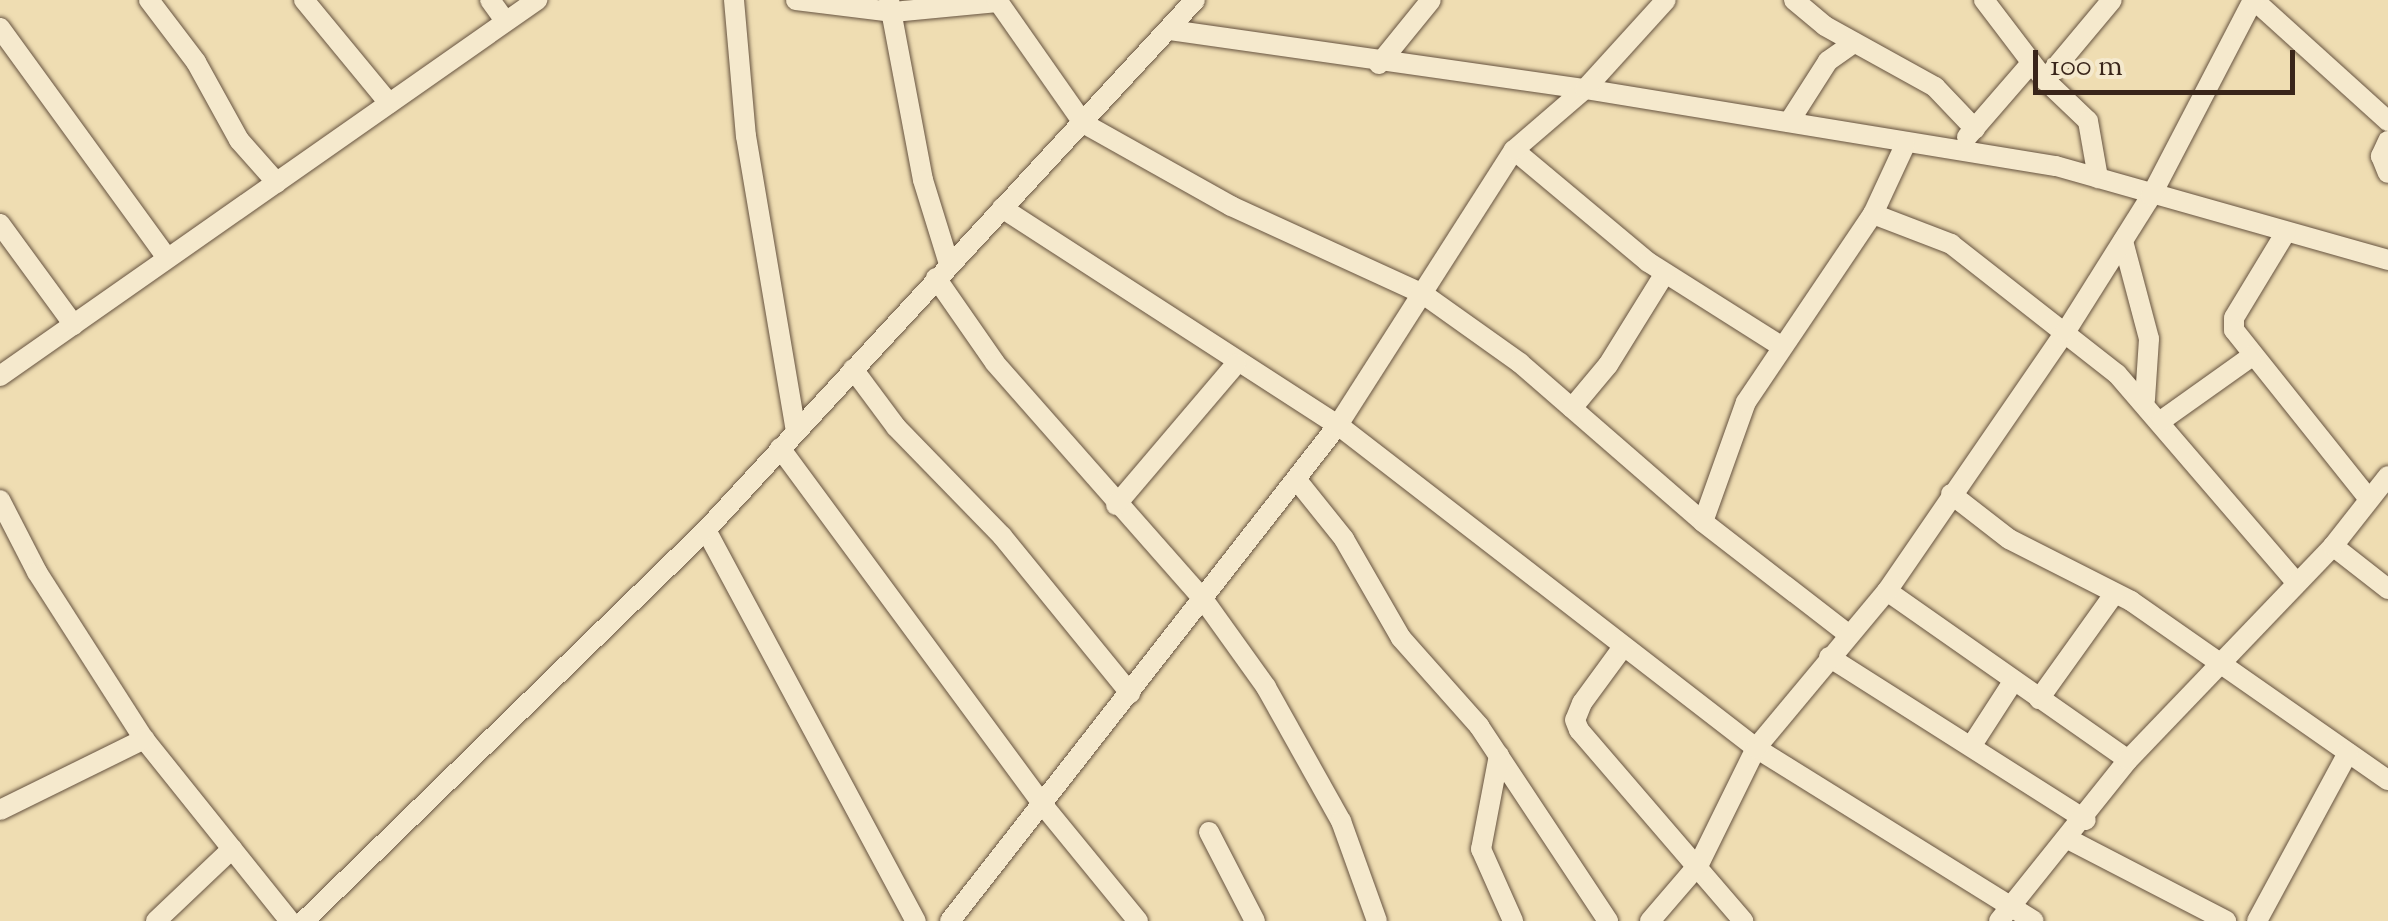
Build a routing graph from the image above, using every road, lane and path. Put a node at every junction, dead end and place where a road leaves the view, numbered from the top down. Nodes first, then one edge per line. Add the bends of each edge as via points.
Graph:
1 (149, 0) edge
2 (304, 0) edge
3 (490, 0) edge
4 (537, 0) edge
5 (734, 0) edge
6 (796, 0) edge
7 (1195, 0) edge
8 (1431, 0) edge
9 (1666, 0) edge
10 (1794, 0) edge
11 (1984, 0) edge
12 (2112, 0) edge
13 (2253, 0) edge
14 (998, 1) edge
15 (891, 6) edge
16 (505, 21) junction
17 (0, 28) edge
18 (1170, 30) junction
19 (1854, 43) junction
20 (2030, 62) junction
21 (1379, 64) junction
22 (2044, 80) junction
23 (1585, 89) junction
24 (389, 103) junction
25 (2388, 121) edge
26 (1789, 122) junction
27 (1083, 123) junction
28 (1975, 129) junction
29 (2388, 141) edge
30 (1905, 145) junction
31 (1514, 150) junction
32 (1952, 152) junction
33 (2388, 173) edge
34 (2098, 178) junction
35 (277, 183) junction
36 (2150, 196) junction
37 (1002, 208) junction
38 (1873, 214) junction
39 (0, 224) edge
40 (2286, 232) junction
41 (2123, 240) junction
42 (167, 258) junction
43 (2388, 260) edge
44 (942, 271) junction
45 (1664, 272) junction
46 (1423, 294) junction
47 (74, 326) junction
48 (2066, 331) junction
49 (1780, 346) junction
50 (2252, 356) junction
51 (1236, 364) junction
52 (853, 369) junction
53 (0, 376) edge
54 (2145, 400) junction
55 (1572, 408) junction
56 (2162, 420) junction
57 (1338, 426) junction
58 (796, 431) junction
59 (780, 448) junction
60 (2388, 476) edge
61 (1296, 479) junction
62 (1951, 494) junction
63 (0, 500) edge
64 (2369, 500) junction
65 (1116, 505) junction
66 (1703, 522) junction
67 (706, 530) junction
68 (2333, 546) junction
69 (2296, 582) junction
70 (2388, 589) edge
71 (1887, 592) junction
72 (2115, 592) junction
73 (1203, 599) junction
74 (1848, 634) junction
75 (1623, 647) junction
76 (1829, 657) junction
77 (2218, 663) junction
78 (2014, 680) junction
79 (1130, 693) junction
80 (2039, 699) junction
81 (144, 738) junction
82 (1972, 745) junction
83 (1756, 748) junction
84 (2348, 753) junction
85 (1499, 755) junction
86 (2128, 760) junction
87 (2388, 780) edge
88 (1043, 806) junction
89 (0, 810) edge
90 (2086, 820) junction
91 (1210, 832) dead end
92 (2070, 840) junction
93 (232, 849) junction
94 (1699, 864) junction
95 (2007, 913) edge
96 (156, 921) edge
97 (290, 921) edge
98 (304, 921) edge
99 (916, 921) edge
100 (950, 921) edge
101 (1138, 921) edge
102 (1254, 921) edge
103 (1376, 921) edge
104 (1513, 921) edge
105 (1608, 921) edge
106 (1650, 921) edge
107 (1744, 921) edge
108 (2034, 921) edge
109 (2226, 921) edge
110 (2257, 921) edge

1 - 35 street via 196,62 240,140
2 - 24 street
3 - 16 street
4 - 16 street
5 - 58 street via 746,136
6 - 15 street
7 - 18 street
8 - 21 street
9 - 23 street
10 - 19 street
11 - 20 street
12 - 22 street
13 - 25 street
13 - 36 street
14 - 15 street
14 - 27 street
15 - 44 street
16 - 24 street
17 - 42 street
18 - 21 street
18 - 27 street
19 - 26 street via 1828,61
19 - 28 street via 1935,87
20 - 22 street
20 - 28 street
21 - 23 street
22 - 34 street via 2095,133
23 - 26 street
23 - 31 street
24 - 35 street
26 - 30 street
27 - 37 street
27 - 46 street via 1196,188
28 - 32 street
29 - 33 street via 2381,156
30 - 32 street
30 - 38 street
31 - 45 street
31 - 46 street via 1477,199
32 - 34 street
34 - 36 street
35 - 42 street
36 - 40 street
36 - 41 street
37 - 44 street
37 - 51 street
38 - 48 street via 1952,244
38 - 49 street
39 - 47 street
40 - 43 street
40 - 50 street via 2234,318
41 - 48 street
41 - 54 street via 2149,339
42 - 47 street
44 - 52 street
44 - 65 street via 994,363
45 - 49 street
45 - 55 street via 1608,365
46 - 55 street
46 - 57 street
47 - 53 street
48 - 54 street
48 - 62 street
49 - 66 street via 1746,402
50 - 56 street
50 - 64 street
51 - 57 street
51 - 65 street
52 - 58 street
52 - 79 street
54 - 56 street
55 - 66 street
56 - 69 street
57 - 61 street
57 - 75 street
58 - 59 street
59 - 67 street
59 - 88 street
60 - 64 street
61 - 73 street
61 - 85 street via 1344,539 1393,627
62 - 71 street
62 - 72 street via 2009,539
63 - 81 street via 37,572
64 - 68 street
65 - 73 street
66 - 74 street
67 - 98 street
67 - 99 street
68 - 69 street
68 - 70 street
69 - 77 street
71 - 74 street
71 - 78 street
72 - 77 street
72 - 80 street
73 - 79 street
73 - 103 street via 1296,733 1340,821
74 - 76 street
75 - 83 street
75 - 94 street via 1575,720 1648,814
76 - 82 street
76 - 83 street
77 - 84 street
77 - 86 street
78 - 80 street
78 - 82 street
79 - 88 street
80 - 86 street
81 - 89 street
81 - 93 street
82 - 90 street
83 - 94 street
83 - 95 street
84 - 87 street
84 - 110 street
85 - 104 street via 1480,849
85 - 105 street
86 - 90 street
88 - 100 street
88 - 101 street
90 - 92 street
91 - 102 street
92 - 95 street
92 - 109 street
93 - 96 street
93 - 97 street
94 - 106 street
94 - 107 street
95 - 108 street

